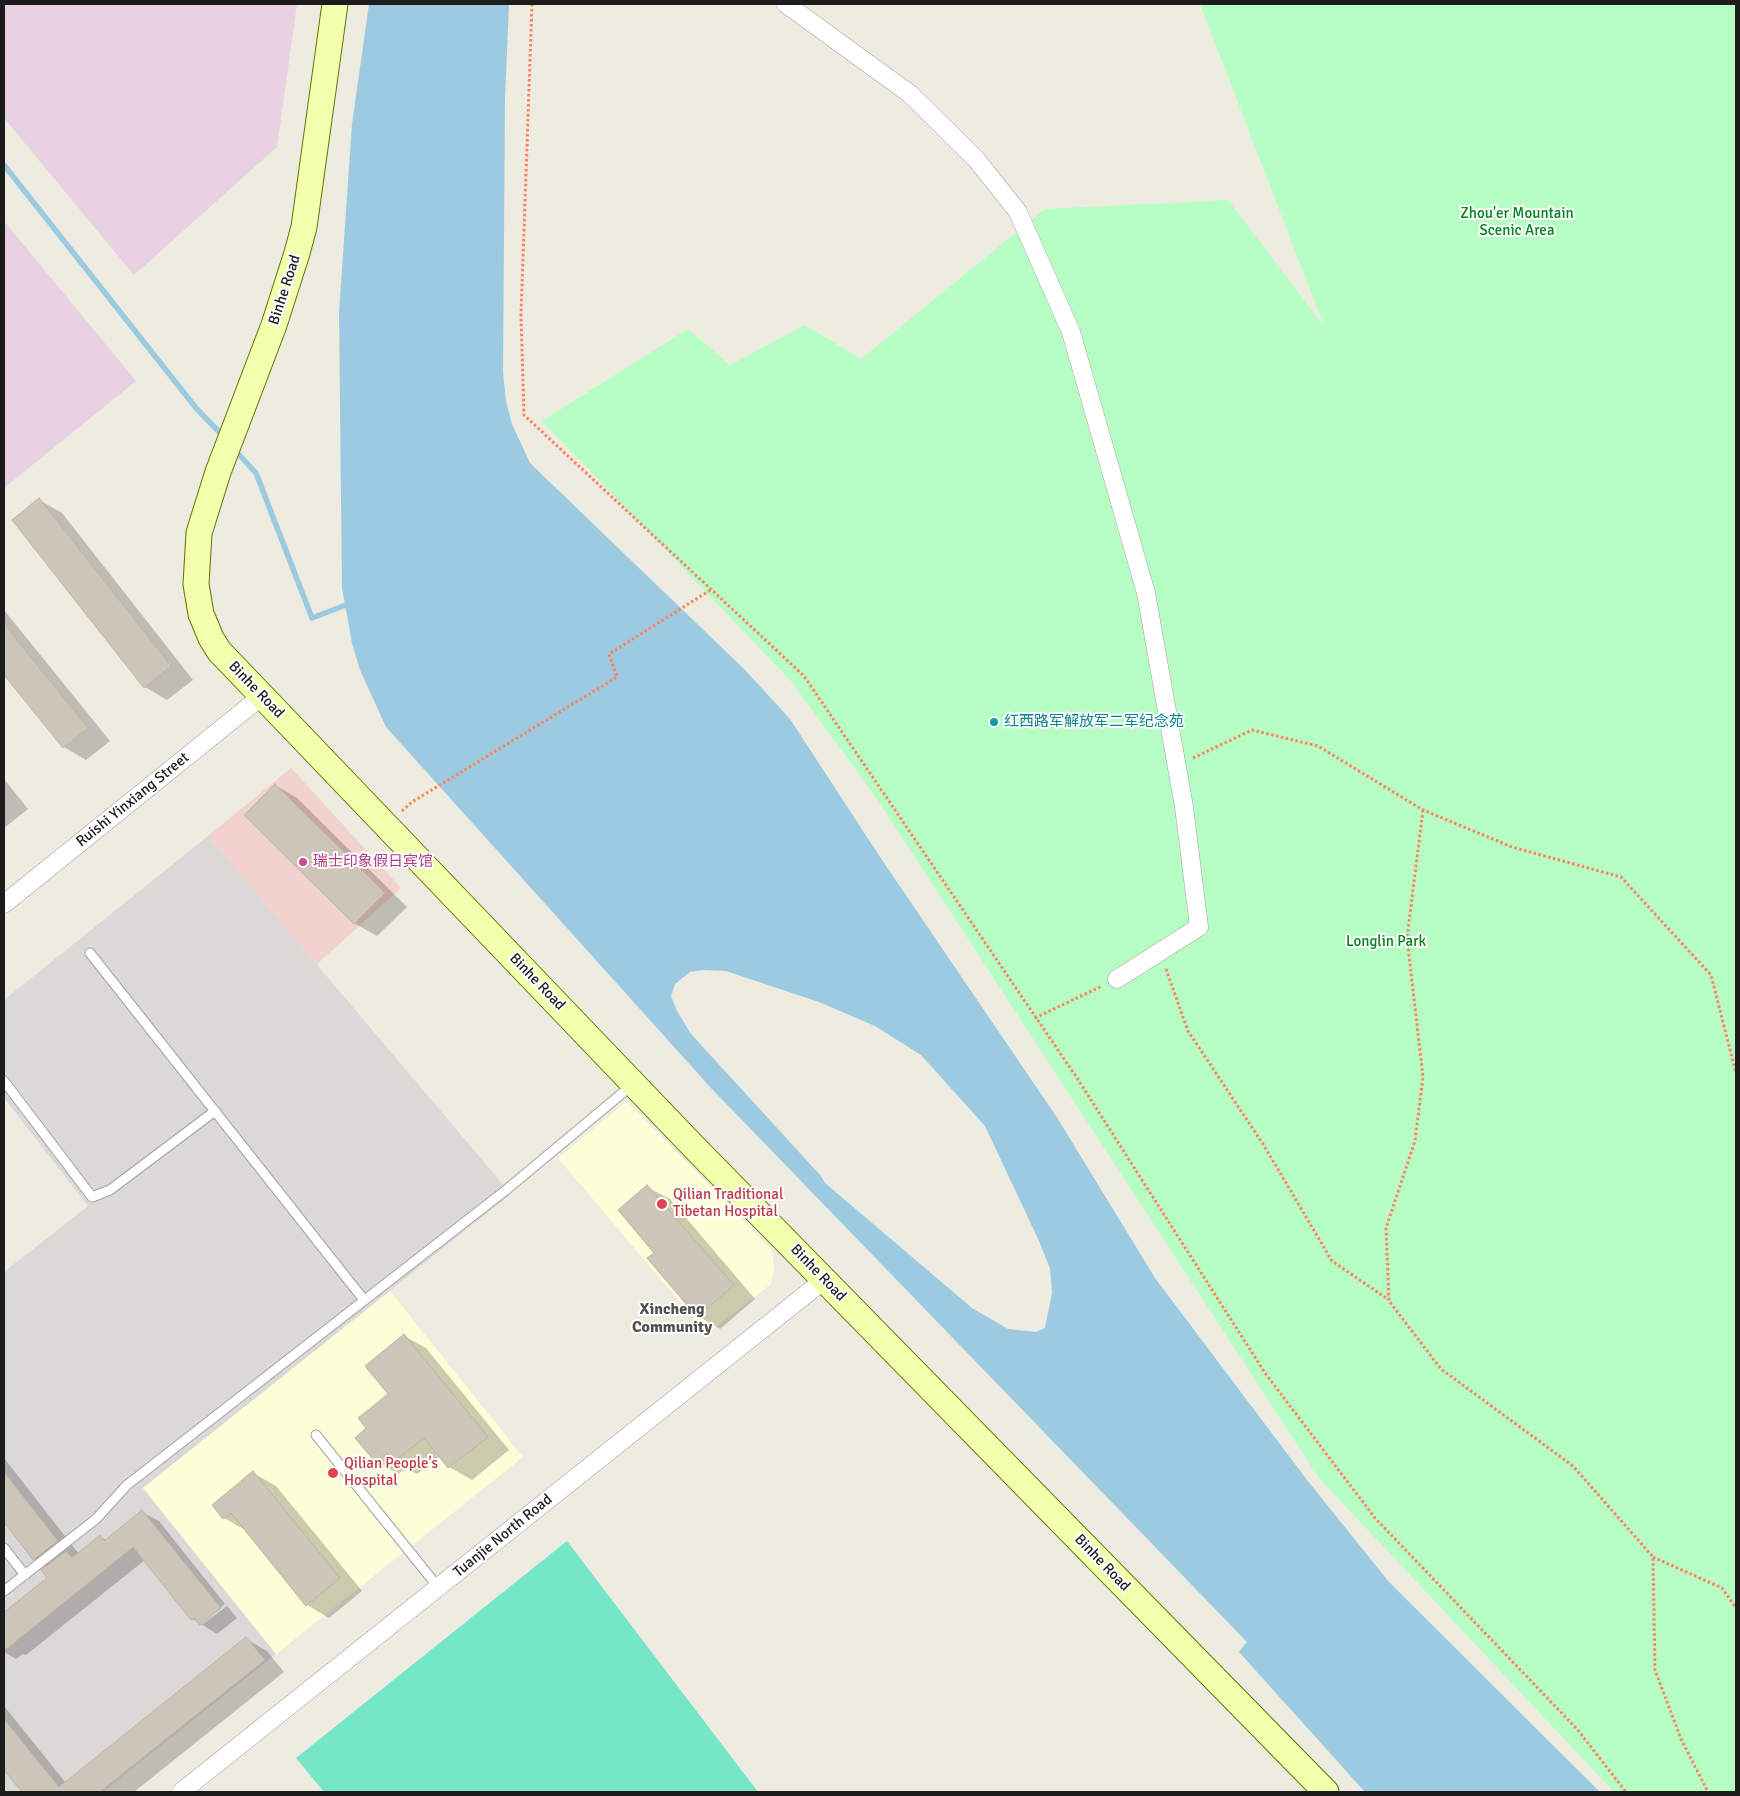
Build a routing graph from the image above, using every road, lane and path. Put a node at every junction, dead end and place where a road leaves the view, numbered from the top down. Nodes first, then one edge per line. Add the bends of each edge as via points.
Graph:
1 (334, 4) edge
2 (532, 4) edge
3 (786, 4) edge
4 (712, 589) junction
5 (262, 696) junction
6 (1177, 766) junction
7 (412, 802) dead end
8 (1423, 810) junction
9 (4, 904) edge
10 (1160, 952) junction
11 (90, 953) dead end
12 (1117, 979) joint
13 (1035, 1018) junction
14 (1736, 1073) edge
15 (4, 1081) edge
16 (634, 1084) junction
17 (215, 1111) junction
18 (824, 1280) junction
19 (364, 1300) junction
20 (1389, 1300) junction
21 (316, 1435) dead end
22 (4, 1548) edge
23 (1653, 1557) junction
24 (25, 1575) junction
25 (438, 1587) junction
26 (4, 1592) edge
27 (1736, 1608) edge
28 (181, 1792) edge
29 (1326, 1792) edge
30 (1626, 1792) edge
31 (1708, 1792) edge

1 - 5 street, Binhe Road via 304,227 281,307 218,472 198,541 196,584 201,614 219,651
2 - 4 path via 521,315 524,415
3 - 6 street via 910,94 976,160 1018,212 1071,332 1146,593
4 - 7 path via 609,654 617,676
4 - 13 path via 804,676
5 - 9 street, Ruishi Yinxiang Street
5 - 16 street, Binhe Road
6 - 8 path via 1252,730 1318,746
6 - 10 street via 1199,927
8 - 14 path via 1512,847 1621,877 1712,975
8 - 20 path via 1407,938 1423,1077 1415,1140 1386,1228
10 - 12 street
10 - 20 path via 1188,1031 1262,1144 1332,1261
11 - 17 lane
12 - 13 path
13 - 30 path via 1077,1078 1265,1373 1375,1518 1577,1729
15 - 17 lane via 92,1197 110,1190
16 - 18 street, Binhe Road
16 - 19 lane via 506,1190
17 - 19 lane
18 - 25 street, Tuanjie North Road
18 - 29 street, Binhe Road
19 - 24 lane via 127,1485 96,1519
20 - 23 path via 1441,1369 1573,1466
21 - 25 lane
22 - 24 lane
23 - 27 path via 1722,1588
23 - 31 path via 1654,1670 1681,1738
24 - 26 lane
25 - 28 street, Tuanjie North Road

